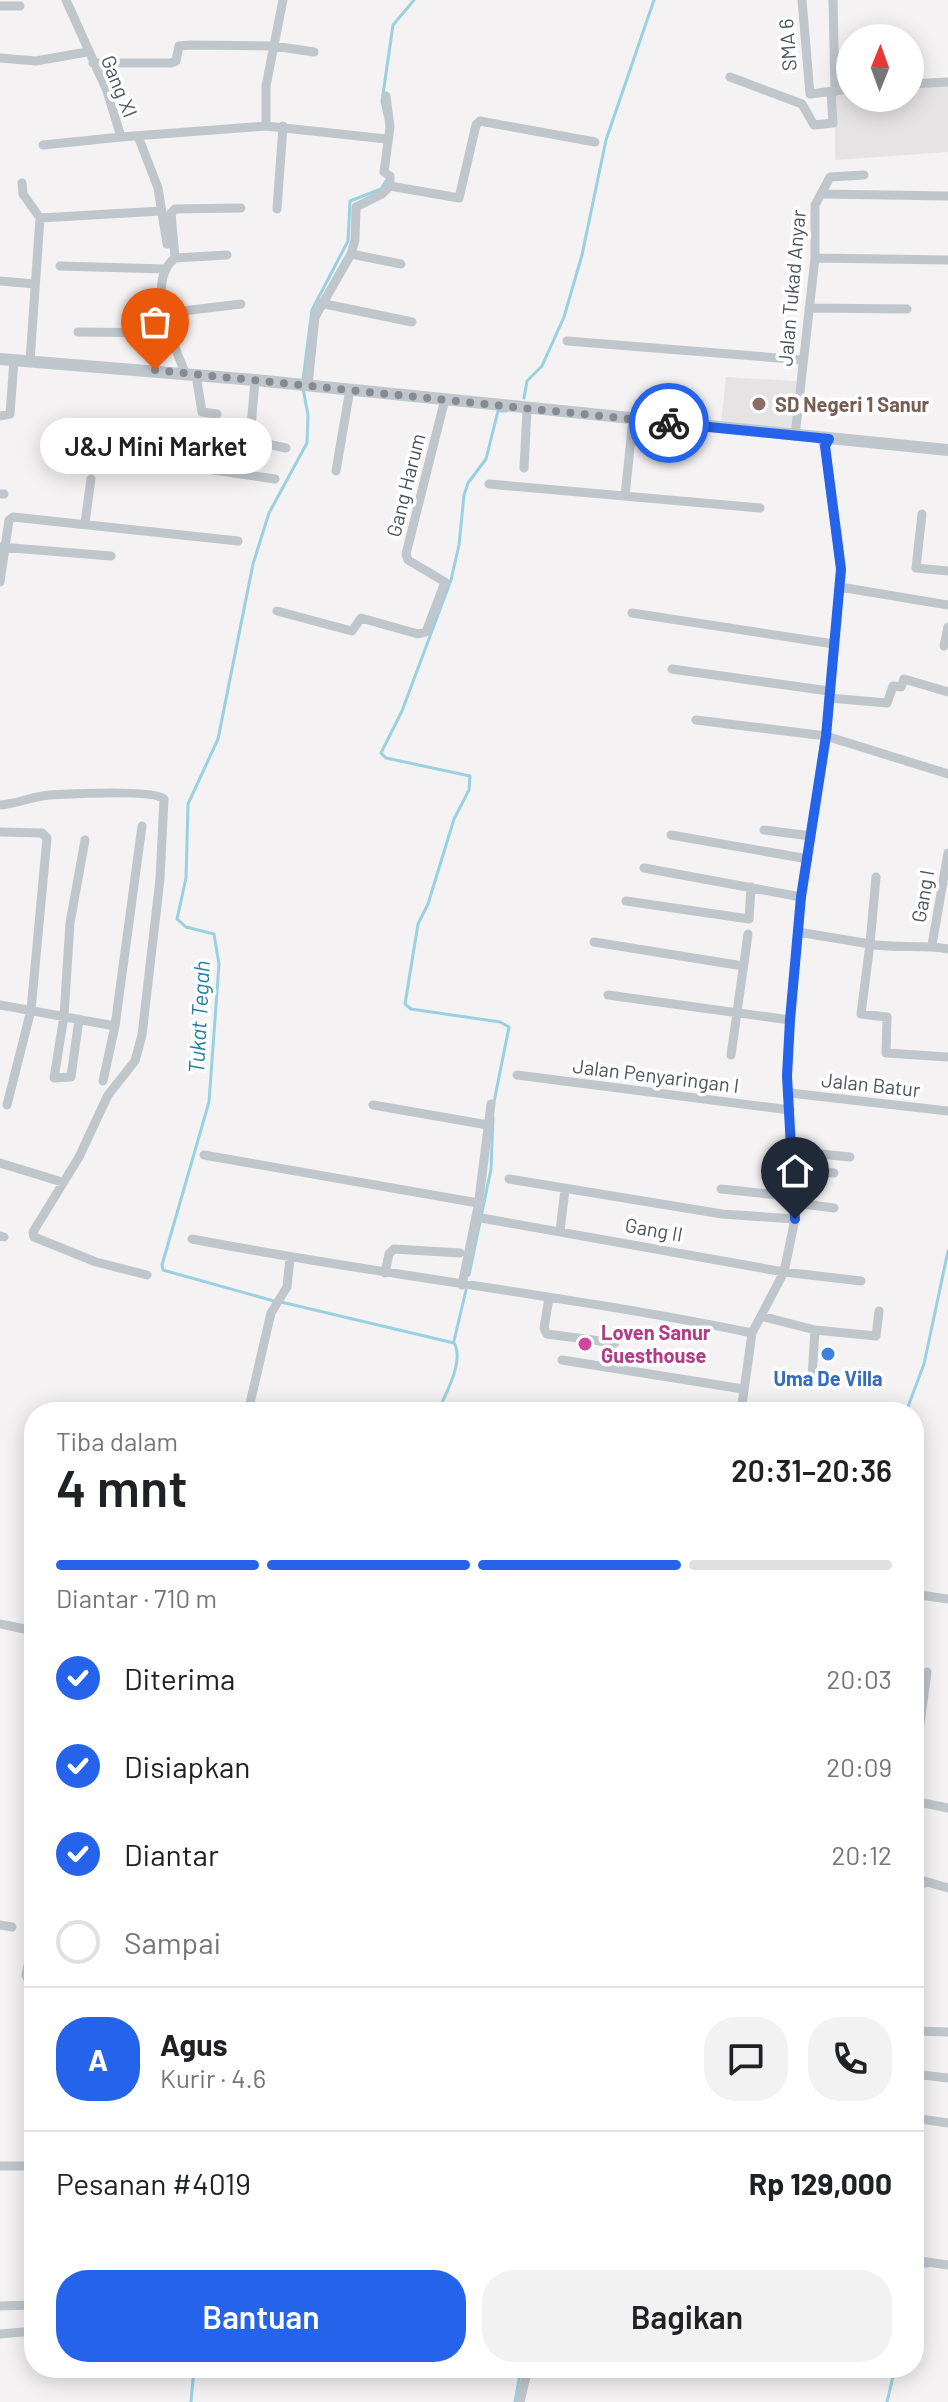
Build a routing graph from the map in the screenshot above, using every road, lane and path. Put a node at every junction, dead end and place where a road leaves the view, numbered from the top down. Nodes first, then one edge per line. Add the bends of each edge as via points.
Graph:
1 (66, 0) edge
2 (283, 0) edge
3 (802, 0) edge
4 (833, 0) edge
5 (0, 6) edge
6 (20, 6) dead end
7 (274, 46) junction
8 (87, 52) junction
9 (314, 52) dead end
10 (0, 58) edge
11 (93, 63) junction
12 (730, 77) dead end
13 (948, 82) edge
14 (924, 83) edge
15 (836, 92) edge
16 (833, 93) junction
17 (386, 96) dead end
18 (266, 126) junction
19 (283, 126) junction
20 (138, 136) junction
21 (121, 137) junction
22 (386, 139) junction
23 (595, 142) dead end
24 (43, 145) dead end
25 (864, 175) dead end
26 (22, 183) dead end
27 (390, 186) junction
28 (824, 194) junction
29 (948, 196) edge
30 (241, 208) dead end
31 (277, 209) dead end
32 (161, 211) junction
33 (40, 218) junction
34 (351, 254) junction
35 (227, 255) dead end
36 (815, 258) junction
37 (948, 260) edge
38 (170, 263) junction
39 (401, 264) dead end
40 (60, 266) dead end
41 (0, 281) edge
42 (35, 284) junction
43 (320, 303) junction
44 (241, 304) dead end
45 (809, 308) junction
46 (907, 309) dead end
47 (166, 313) junction
48 (412, 322) dead end
49 (78, 332) dead end
50 (170, 333) junction
51 (567, 341) dead end
52 (7, 360) edge
53 (803, 360) junction
54 (30, 361) junction
55 (190, 374) junction
56 (255, 380) junction
57 (303, 385) junction
58 (350, 389) junction
59 (445, 399) junction
60 (527, 409) junction
61 (217, 414) dead end
62 (0, 416) edge
63 (633, 419) junction
64 (798, 436) junction
65 (239, 438) junction
66 (825, 441) junction
67 (286, 448) dead end
68 (948, 450) edge
69 (524, 468) dead end
70 (336, 471) dead end
71 (91, 479) dead end
72 (275, 479) dead end
73 (489, 484) dead end
74 (625, 496) junction
75 (760, 508) dead end
76 (922, 514) dead end
77 (85, 523) junction
78 (238, 541) dead end
79 (3, 547) edge
80 (111, 556) dead end
81 (948, 571) edge
82 (0, 582) edge
83 (840, 587) junction
84 (948, 605) edge
85 (277, 611) dead end
86 (632, 613) dead end
87 (948, 627) edge
88 (834, 644) junction
89 (944, 646) dead end
90 (672, 669) dead end
91 (948, 692) edge
92 (829, 694) junction
93 (696, 720) dead end
94 (826, 736) junction
95 (948, 774) edge
96 (0, 805) edge
97 (142, 826) dead end
98 (764, 830) dead end
99 (0, 832) edge
100 (671, 835) dead end
101 (811, 836) junction
102 (85, 840) dead end
103 (948, 853) edge
104 (808, 859) junction
105 (644, 868) dead end
106 (876, 877) dead end
107 (751, 887) junction
108 (801, 897) junction
109 (626, 901) dead end
110 (798, 932) junction
111 (748, 934) dead end
112 (594, 942) dead end
113 (870, 944) junction
114 (932, 945) junction
115 (948, 949) edge
116 (743, 966) junction
117 (608, 995) dead end
118 (0, 1005) edge
119 (31, 1010) junction
120 (735, 1014) junction
121 (64, 1016) junction
122 (79, 1019) junction
123 (790, 1020) junction
124 (115, 1026) junction
125 (731, 1055) dead end
126 (948, 1057) edge
127 (517, 1075) dead end
128 (103, 1081) dead end
129 (790, 1093) junction
130 (491, 1104) dead end
131 (7, 1105) dead end
132 (373, 1105) dead end
133 (790, 1110) junction
134 (948, 1111) edge
135 (488, 1125) junction
136 (791, 1151) junction
137 (204, 1155) dead end
138 (850, 1157) dead end
139 (0, 1163) edge
140 (793, 1169) junction
141 (834, 1173) dead end
142 (509, 1179) dead end
143 (62, 1182) junction
144 (721, 1189) dead end
145 (565, 1190) junction
146 (795, 1200) junction
147 (478, 1203) junction
148 (834, 1208) dead end
149 (480, 1218) junction
150 (795, 1219) junction
151 (560, 1231) junction
152 (192, 1239) dead end
153 (460, 1253) dead end
154 (290, 1258) junction
155 (784, 1272) junction
156 (385, 1273) junction
157 (147, 1275) dead end
158 (861, 1281) dead end
159 (462, 1285) junction
160 (549, 1298) junction
161 (879, 1311) dead end
162 (761, 1316) junction
163 (815, 1330) junction
164 (752, 1333) junction
165 (615, 1343) dead end
166 (562, 1360) dead end
167 (812, 1377) dead end
168 (743, 1389) junction
169 (250, 1402) edge
170 (742, 1402) edge
171 (924, 1595) edge
172 (948, 1599) edge
173 (0, 1624) edge
174 (24, 1629) edge
175 (927, 1672) dead end
176 (924, 1694) edge
177 (924, 1803) edge
178 (948, 1808) edge
179 (924, 1881) edge
180 (948, 1888) edge
181 (0, 1925) edge
182 (12, 1927) dead end
183 (924, 2031) edge
184 (948, 2032) edge
185 (924, 2075) edge
186 (948, 2078) edge
187 (924, 2119) edge
188 (948, 2123) edge
189 (0, 2166) edge
190 (24, 2166) edge
191 (924, 2261) edge
192 (948, 2265) edge
193 (24, 2305) edge
194 (0, 2306) edge
195 (24, 2332) edge
196 (0, 2334) edge
197 (526, 2378) edge
198 (520, 2402) edge

1 - 8 street, Gang XI
2 - 7 street
3 - 16 street, SMA 6 via 807,89 812,95
4 - 16 street
5 - 6 street
7 - 9 street
7 - 11 street via 179,46 171,63
7 - 18 street
8 - 10 street via 36,61
8 - 11 street, Gang XI
11 - 21 street, Gang XI
12 - 16 street via 802,104 814,125 833,123
13 - 14 street
15 - 16 street
17 - 22 street
18 - 19 street
18 - 20 street
19 - 22 street
19 - 31 street
20 - 21 street, Gang XI
20 - 32 street, Gang XI
21 - 24 street
22 - 27 street via 384,172
23 - 27 street via 480,121 459,198
25 - 28 street, Jalan Tukad Anyar via 830,177
26 - 33 street via 23,194
27 - 34 street via 356,207
28 - 29 street, Jalan Tukad Anyar
28 - 36 street, Jalan Tukad Anyar via 815,205
30 - 38 street via 172,210
32 - 33 street
32 - 38 street, Gang XI
33 - 42 street
34 - 39 street
34 - 43 street
35 - 38 street
36 - 37 street
36 - 45 street, Jalan Tukad Anyar
38 - 40 street
38 - 47 street via 161,281
41 - 42 street
42 - 54 street
43 - 48 street
43 - 57 street
44 - 47 street
45 - 46 street
45 - 53 street, Jalan Tukad Anyar
47 - 50 street
49 - 50 street
50 - 55 street
51 - 53 street
52 - 54 street
52 - 62 street via 10,414
53 - 64 street, Jalan Tukad Anyar
54 - 55 street
55 - 56 street
55 - 61 street via 202,412
56 - 57 street
56 - 65 street via 253,424
57 - 58 street
58 - 59 street
58 - 70 street
59 - 60 street
59 - 85 street, Gang Harum via 406,554 445,582 426,632 361,618 352,631
60 - 63 street
60 - 69 street
63 - 64 street
63 - 74 street
64 - 66 street
65 - 67 street
65 - 72 street via 219,451 214,471
66 - 68 street
66 - 83 street
71 - 77 street
73 - 74 street
74 - 75 street
76 - 81 street via 916,568
77 - 78 street
77 - 79 street via 13,517
79 - 80 street
79 - 82 street
83 - 84 street
83 - 88 street
86 - 88 street
87 - 89 street
88 - 92 street
90 - 92 street
91 - 92 street via 904,679 901,687 893,686 887,703
92 - 94 street
93 - 94 street
94 - 95 street
94 - 101 street
96 - 143 street via 47,795 162,797 160,879 142,1035 135,1061 108,1095
97 - 124 street
98 - 101 street
99 - 119 street via 42,833 47,838
100 - 104 street
101 - 104 street
102 - 121 street via 70,923
103 - 114 street, Gang I
104 - 108 street
105 - 107 street
106 - 113 street
107 - 108 street
107 - 109 street via 749,919
108 - 110 street
110 - 113 street
110 - 123 street
111 - 116 street
112 - 116 street
113 - 114 street
113 - 126 street via 861,1014 887,1017 886,1053
114 - 115 street
116 - 120 street
117 - 120 street
118 - 119 street
119 - 121 street
119 - 131 street
120 - 123 street
120 - 125 street
121 - 122 street
121 - 122 street via 54,1078 67,1080
122 - 124 street
123 - 129 street
124 - 128 street
127 - 133 street, Jalan Penyaringan I
129 - 133 street
129 - 134 street, Jalan Batur
130 - 135 street
132 - 135 street
133 - 136 street
135 - 147 street
136 - 138 street
136 - 140 street
137 - 147 street
139 - 143 street
140 - 141 street
140 - 146 street
142 - 145 street
143 - 157 street via 33,1228 34,1237
144 - 146 street
145 - 150 street via 722,1214
145 - 151 street
146 - 148 street
146 - 150 street
147 - 149 street
149 - 151 street, Gang II
149 - 159 street
150 - 155 street
151 - 155 street, Gang II
152 - 154 street
153 - 156 street via 394,1249
154 - 156 street
154 - 169 street
155 - 158 street, Gang II
155 - 162 street
156 - 159 street
159 - 160 street
160 - 164 street
160 - 165 street via 547,1334
161 - 163 street via 876,1336
162 - 163 street
162 - 164 street
163 - 167 street
164 - 168 street
166 - 168 street
168 - 170 street
171 - 172 street
173 - 174 street
175 - 176 street
177 - 178 street
179 - 180 street
181 - 182 street
183 - 184 street
185 - 186 street
187 - 188 street
189 - 190 street
191 - 192 street
193 - 194 street
195 - 196 street
197 - 198 street

